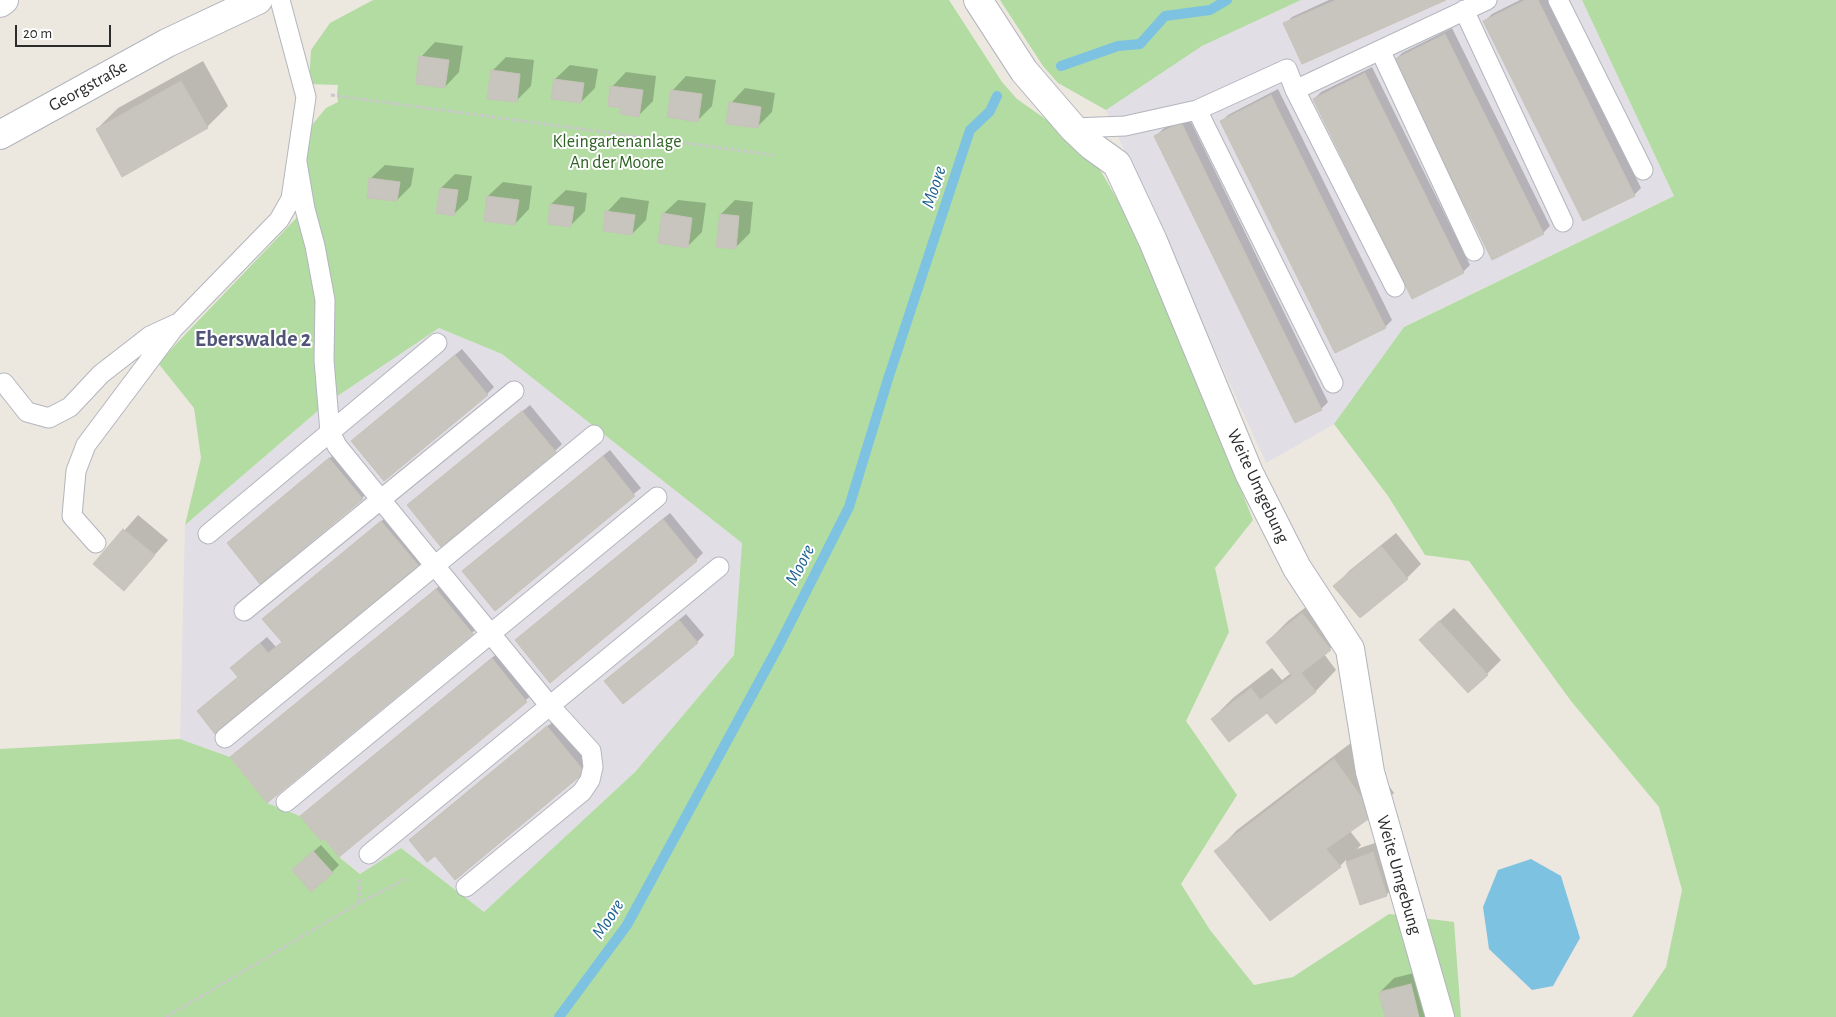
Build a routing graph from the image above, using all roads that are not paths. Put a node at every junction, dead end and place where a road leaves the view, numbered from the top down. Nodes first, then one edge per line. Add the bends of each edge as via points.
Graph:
1 (4, 0) edge
2 (258, 0) edge
3 (280, 0) edge
4 (978, 0) edge
5 (1487, 0) edge
6 (1558, 0) edge
7 (0, 3) edge
8 (1464, 10) junction
9 (1380, 50) junction
10 (1294, 90) junction
11 (1197, 110) junction
12 (1073, 128) junction
13 (0, 135) edge
14 (297, 162) junction
15 (1643, 170) dead end
16 (1564, 222) dead end
17 (1474, 251) dead end
18 (1396, 287) dead end
19 (179, 323) junction
20 (436, 343) dead end
21 (4, 383) dead end
22 (1333, 383) dead end
23 (514, 391) dead end
24 (330, 432) junction
25 (594, 436) dead end
26 (657, 497) dead end
27 (381, 500) junction
28 (208, 534) dead end
29 (96, 543) dead end
30 (435, 566) junction
31 (719, 567) dead end
32 (244, 611) dead end
33 (491, 634) junction
34 (550, 706) junction
35 (225, 738) dead end
36 (286, 802) dead end
37 (369, 854) dead end
38 (466, 887) dead end
39 (1440, 1017) edge

1 - 7 street
2 - 13 street, Georgstraße via 167,43
3 - 14 lane via 306,97
4 - 12 street, Weite Umgebung via 1024,71
5 - 8 lane
6 - 15 lane
8 - 9 lane
8 - 16 lane
9 - 10 lane
9 - 17 lane
10 - 11 lane via 1287,69
10 - 18 lane
11 - 12 lane via 1125,126
11 - 22 lane
12 - 39 street, Weite Umgebung via 1117,164 1153,241 1249,473 1297,568 1350,649 1370,772
14 - 19 lane via 291,199 279,220
14 - 24 lane via 325,300 324,360
19 - 21 lane via 150,336 101,374 70,407 49,418 27,412
19 - 29 lane via 86,445 76,471 72,516
20 - 24 lane
23 - 27 lane
24 - 27 lane
24 - 28 lane
25 - 30 lane
26 - 33 lane
27 - 30 lane
27 - 32 lane
30 - 33 lane
30 - 35 lane
31 - 34 lane
33 - 34 lane
33 - 36 lane
34 - 37 lane
34 - 38 lane via 591,751 593,767 590,780 582,792

